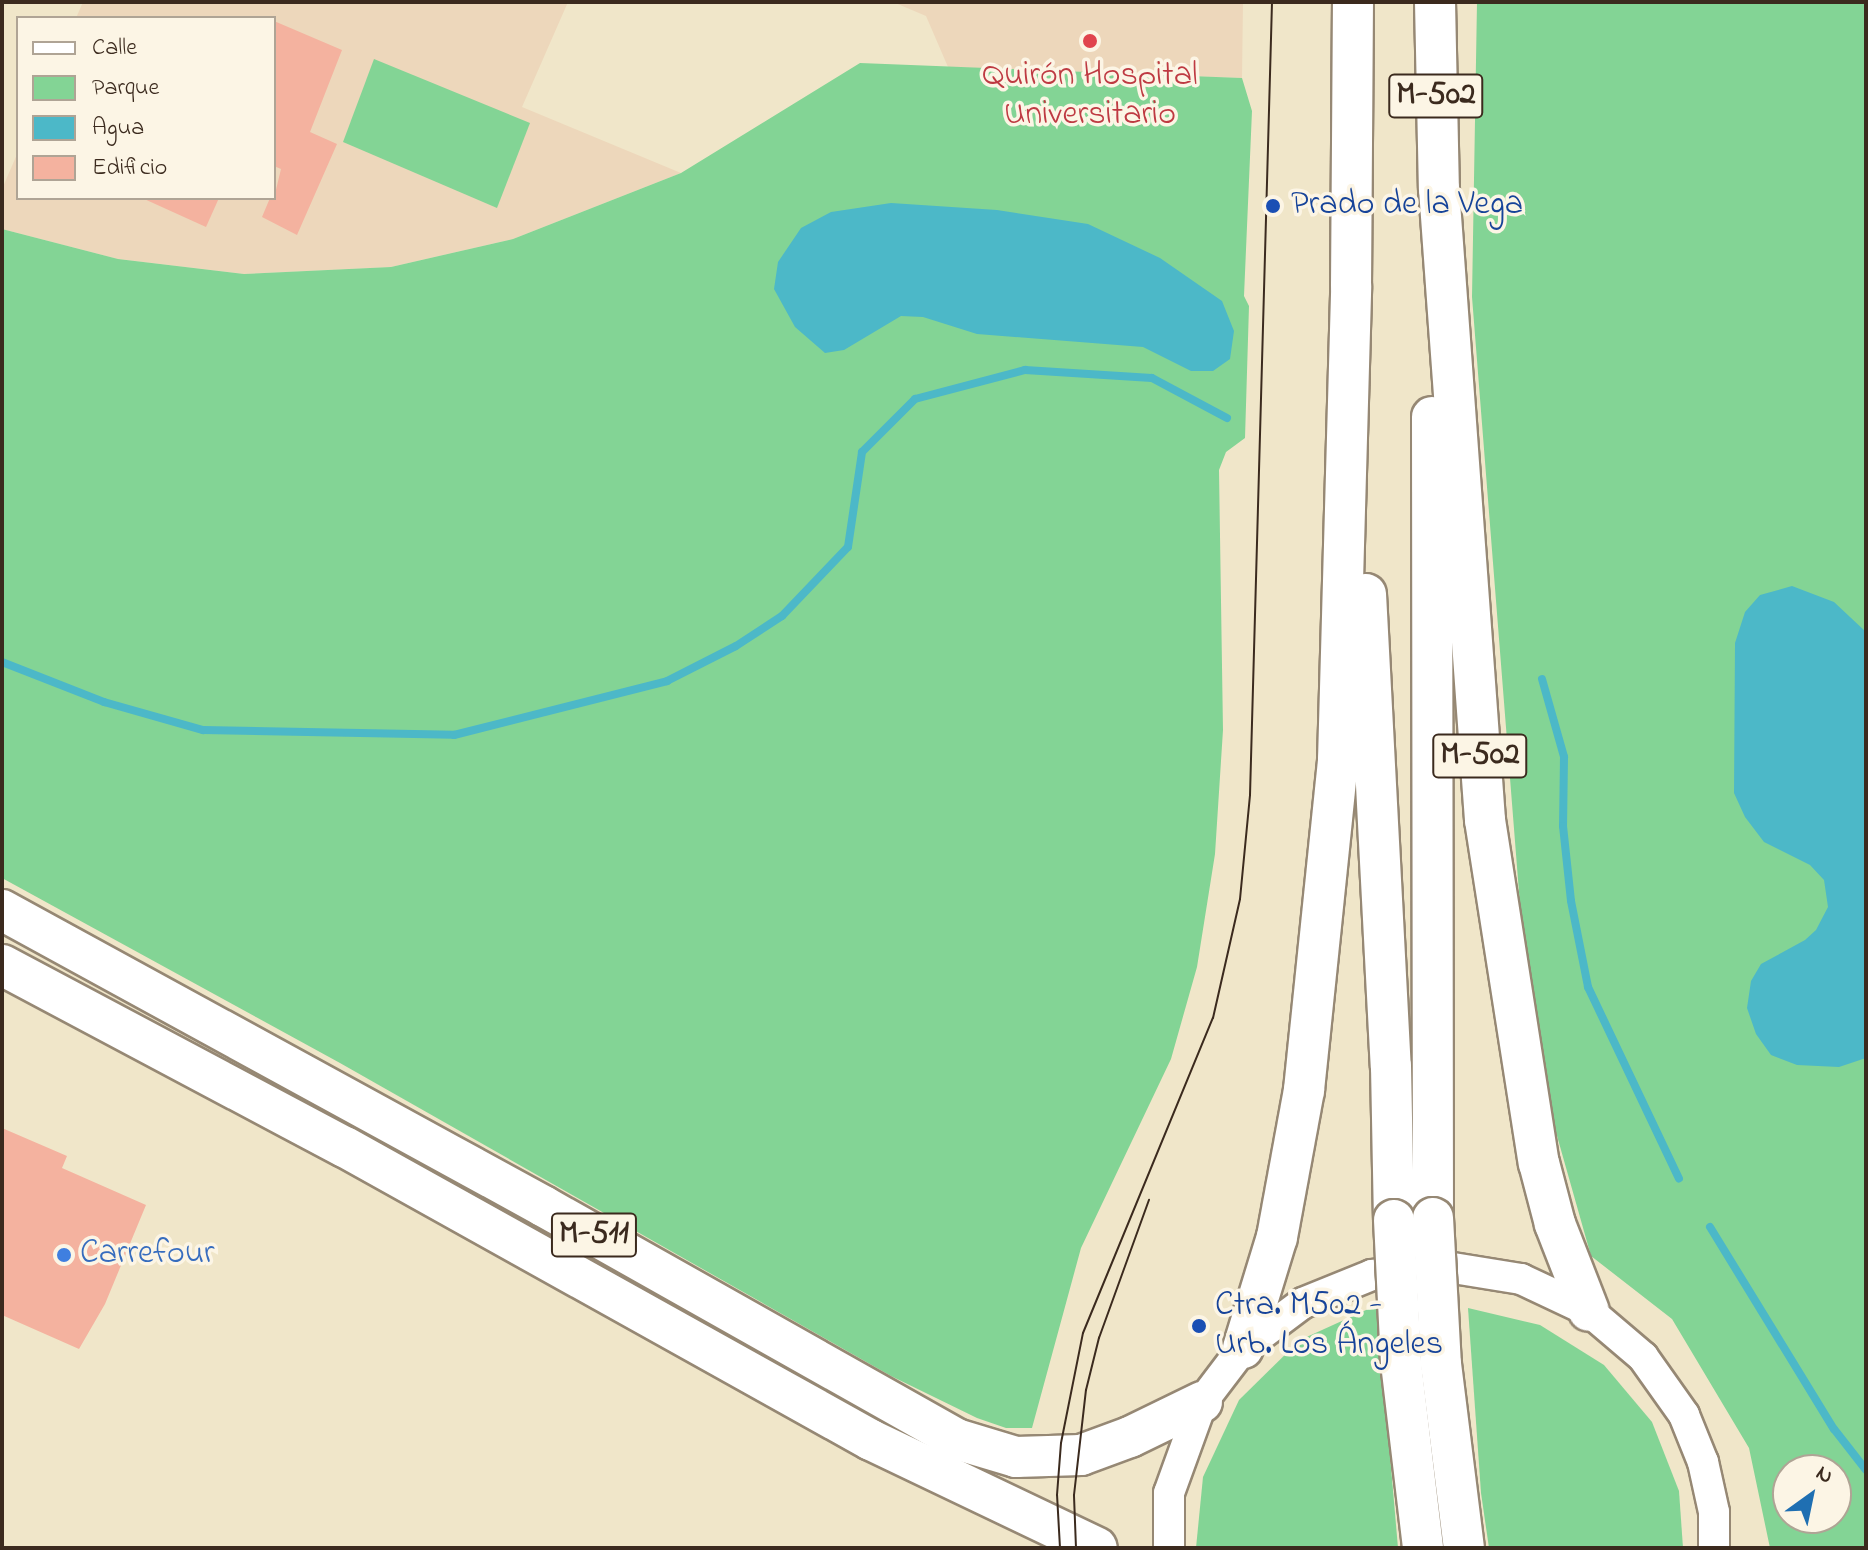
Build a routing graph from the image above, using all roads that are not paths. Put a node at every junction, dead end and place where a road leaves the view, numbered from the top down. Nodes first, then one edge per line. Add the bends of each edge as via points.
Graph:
1 (1353, 2) edge
2 (1435, 2) edge
3 (1439, 189) junction
4 (1351, 286) junction
5 (2, 910) edge
6 (2, 965) edge
7 (1589, 1311) junction
8 (1243, 1348) junction
9 (1202, 1402) junction
10 (1714, 1512) junction
11 (1097, 1548) edge
12 (1169, 1548) edge
13 (1423, 1548) edge
14 (1464, 1548) edge
15 (1714, 1548) edge
16 (1735, 1548) edge

1 - 4 highway, M-502
2 - 3 highway, M-502
3 - 7 highway, M-502 via 1485,820 1539,1163 1555,1224
3 - 14 highway, M-502, bridge via 1430,500 1433,1218 1441,1364
4 - 8 highway, M-502 via 1336,776 1304,1090 1277,1237
4 - 13 highway, M-502, bridge via 1401,1363
5 - 9 highway, M-511 via 956,1439 1016,1457 1081,1455
6 - 11 highway, M-511 via 345,1147 871,1440
7 - 8 street, M-511 via 1521,1279 1447,1267 1372,1275 1303,1303
7 - 10 street, M-511 via 1643,1357 1684,1415 1703,1462
8 - 9 street, M-511
9 - 12 street, M-511 via 1169,1493
10 - 15 street, M-511
10 - 16 street

